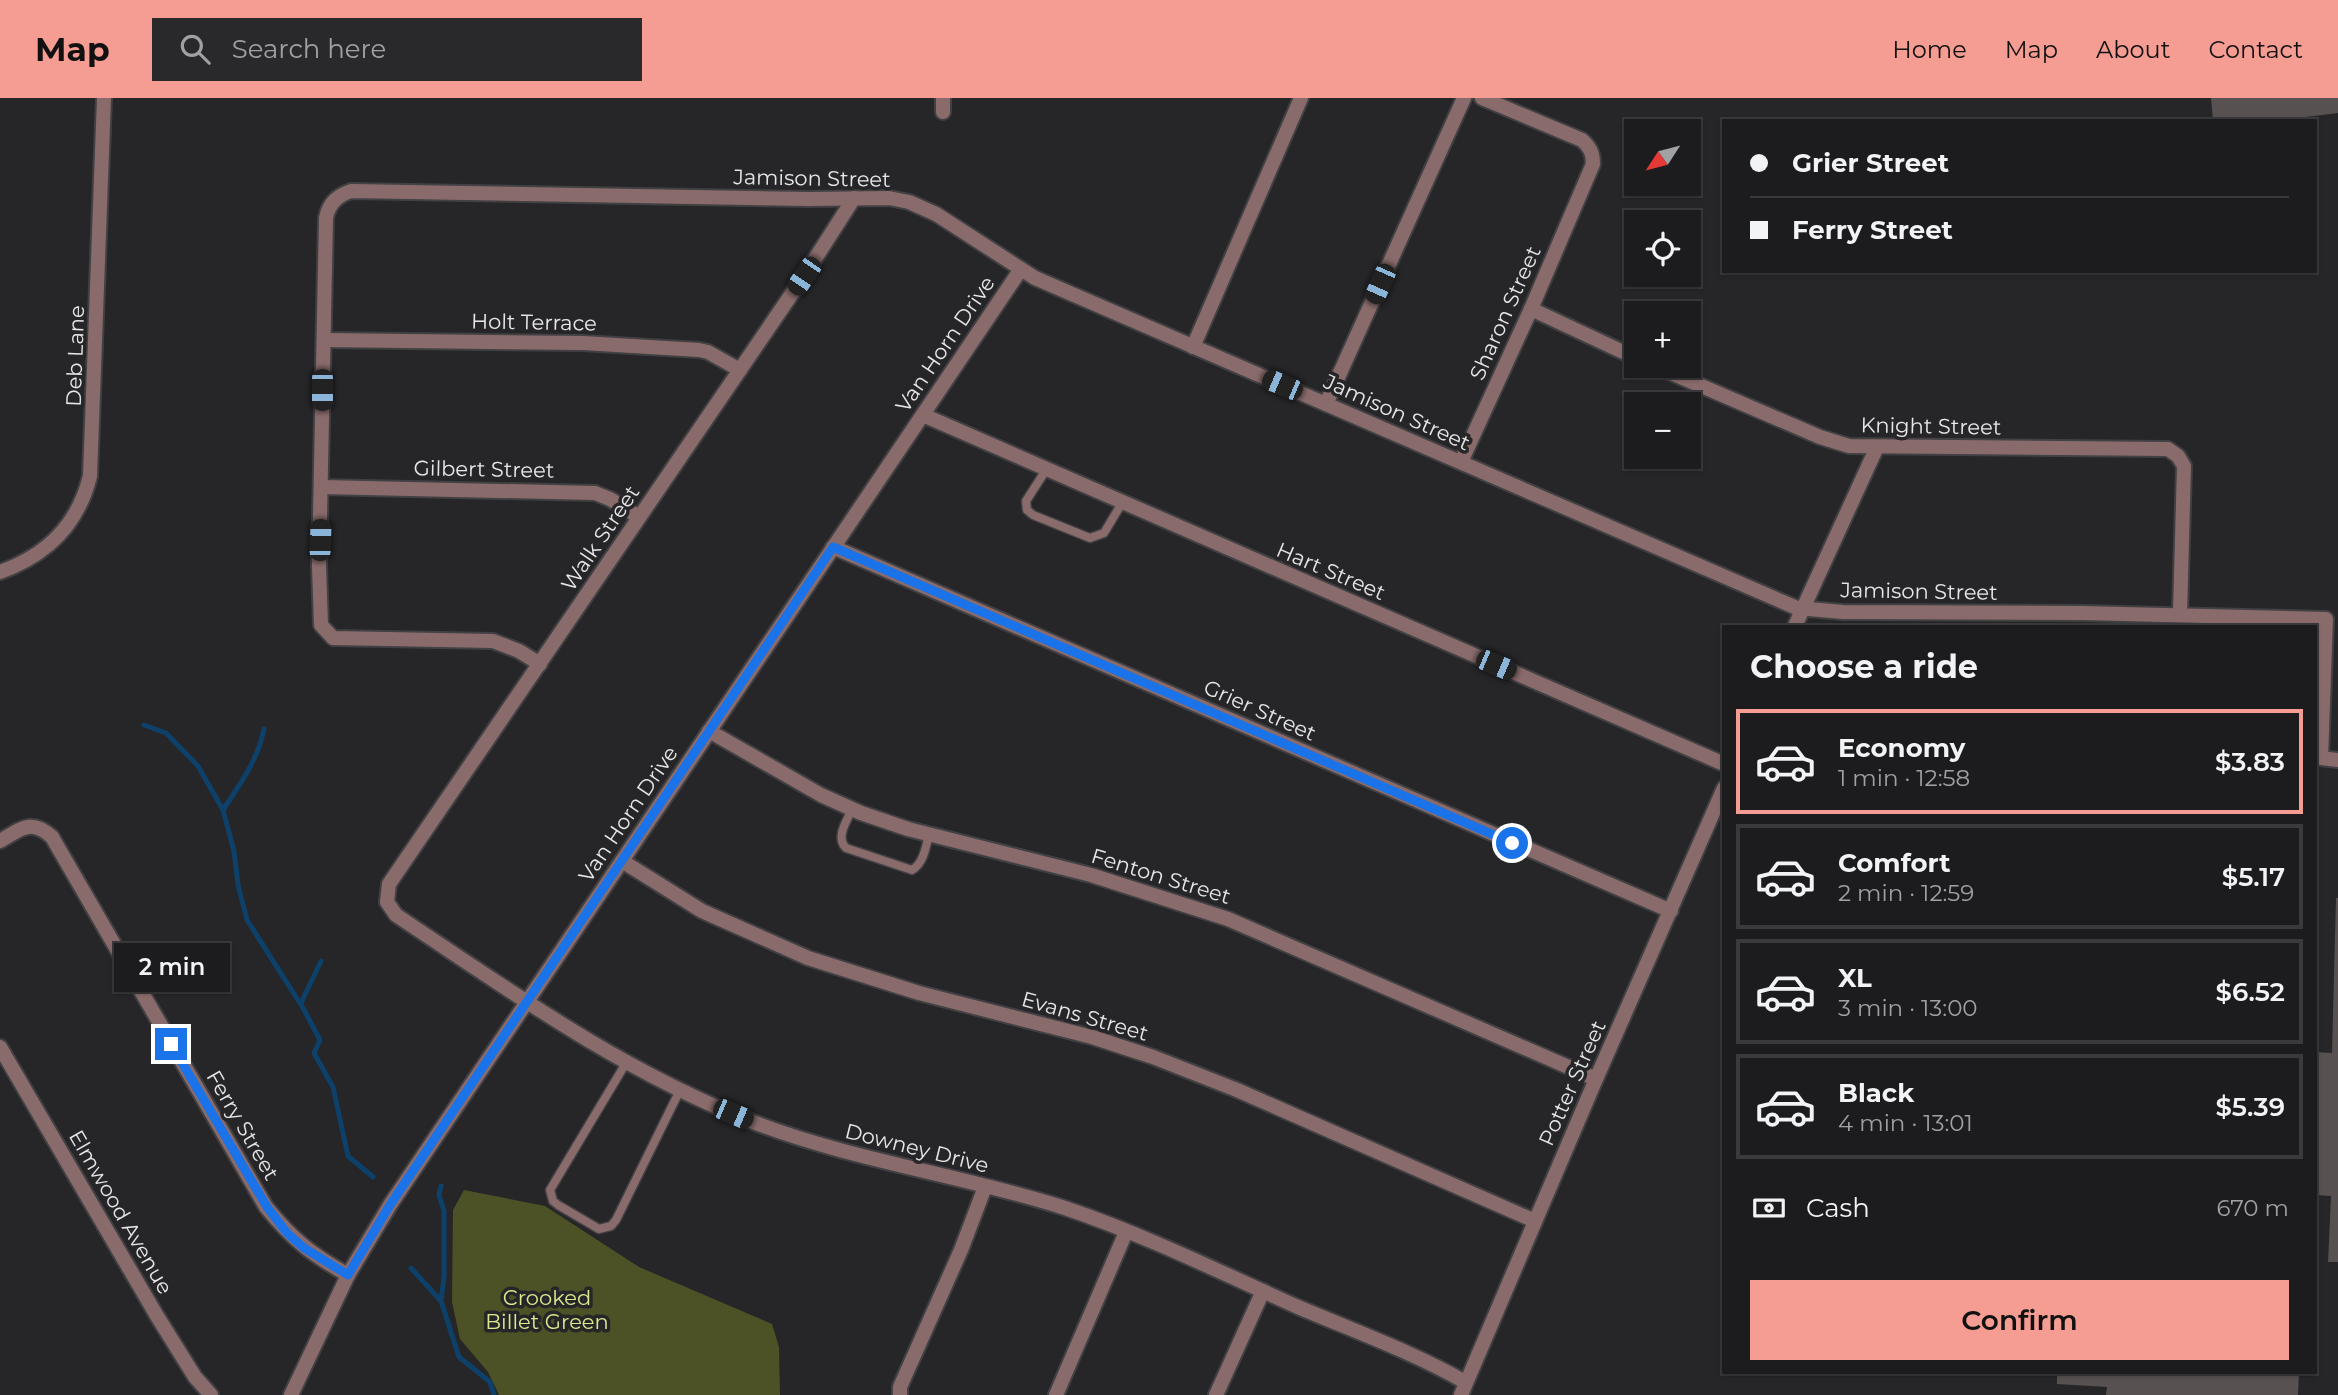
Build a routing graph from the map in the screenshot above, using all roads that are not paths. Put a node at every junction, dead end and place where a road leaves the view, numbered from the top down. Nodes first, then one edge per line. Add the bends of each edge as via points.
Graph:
1 (104, 98) edge
2 (1301, 98) edge
3 (1464, 98) edge
4 (1482, 98) edge
5 (854, 198) junction
6 (1021, 269) junction
7 (1531, 309) junction
8 (324, 340) junction
9 (1194, 346) junction
10 (1624, 352) edge
11 (740, 370) junction
12 (1684, 378) edge
13 (1326, 404) junction
14 (923, 415) junction
15 (1877, 447) junction
16 (1461, 463) junction
17 (1046, 470) junction
18 (321, 487) junction
19 (1122, 503) junction
20 (639, 517) junction
21 (833, 547) junction
22 (0, 572) edge
23 (1803, 609) junction
24 (2180, 614) junction
25 (1795, 625) edge
26 (540, 664) junction
27 (709, 731) junction
28 (2338, 760) edge
29 (1722, 763) edge
30 (1722, 793) edge
31 (852, 808) junction
32 (929, 834) junction
33 (0, 841) edge
34 (622, 861) junction
35 (387, 902) joint
36 (1671, 911) junction
37 (525, 1002) junction
38 (0, 1047) edge
39 (626, 1063) junction
40 (1596, 1079) junction
41 (680, 1090) junction
42 (985, 1187) junction
43 (1535, 1220) junction
44 (1126, 1232) junction
45 (348, 1275) junction
46 (1263, 1291) junction
47 (1463, 1388) edge
48 (211, 1395) edge
49 (291, 1395) edge
50 (900, 1395) edge
51 (1056, 1395) edge
52 (1216, 1395) edge

1 - 22 street, Deb Lane via 90,476 85,498 66,527 42,551
2 - 9 street
3 - 13 street
4 - 7 street, Sharon Street via 1581,140 1593,155
5 - 6 street, Jamison Street via 909,202 936,214
5 - 8 street, Jamison Street via 351,191 332,202 326,218
5 - 11 street, Walk Street
6 - 9 street, Jamison Street
6 - 14 street, Van Horn Drive
7 - 10 street
7 - 16 street, Sharon Street
8 - 11 street, Holt Terrace via 583,343 699,350
8 - 18 street
9 - 13 street, Jamison Street
11 - 20 street, Walk Street
12 - 15 street, Knight Street via 1838,443
13 - 16 street, Jamison Street
14 - 17 street, Hart Street
14 - 21 street, Van Horn Drive
15 - 23 street
15 - 24 street, Knight Street via 2168,449 2184,466
16 - 23 street, Jamison Street
17 - 19 street, Hart Street
17 - 19 lane via 1026,501 1033,515 1090,538 1104,533
18 - 20 street, Gilbert Street via 595,493
18 - 26 street via 321,625 333,638 493,641
19 - 29 street, Hart Street
20 - 26 street, Walk Street
21 - 27 street, Van Horn Drive
21 - 36 street, Grier Street
23 - 24 street, Jamison Street
23 - 25 street
24 - 28 street, Jamison Street via 2326,619 2320,758
26 - 35 street, Walk Street via 389,884
27 - 31 street, Fenton Street
27 - 34 street, Van Horn Drive
30 - 36 street, Potter Street
31 - 32 street, Fenton Street
31 - 32 lane via 840,838 846,848 912,870 922,859
32 - 40 street, Fenton Street via 1091,875 1228,919
33 - 45 street, Ferry Street via 34,825 51,836 267,1207 304,1248
34 - 37 street, Van Horn Drive
34 - 43 street, Evans Street via 702,911 808,958 1153,1057
35 - 37 street, Downey Drive via 397,915
36 - 40 street, Potter Street
37 - 39 street, Downey Drive
37 - 45 street, Van Horn Drive
38 - 48 street, Elmwood Avenue via 157,1317
39 - 41 street, Downey Drive
39 - 41 lane via 550,1190 558,1205 599,1228 611,1226 615,1220
40 - 43 street, Potter Street
41 - 42 street, Downey Drive via 798,1137
42 - 44 street, Downey Drive via 1066,1209
42 - 50 street
43 - 47 street, Potter Street
44 - 46 street, Downey Drive
44 - 51 street
45 - 49 street, Van Horn Drive
46 - 47 street, Downey Drive
46 - 52 street

